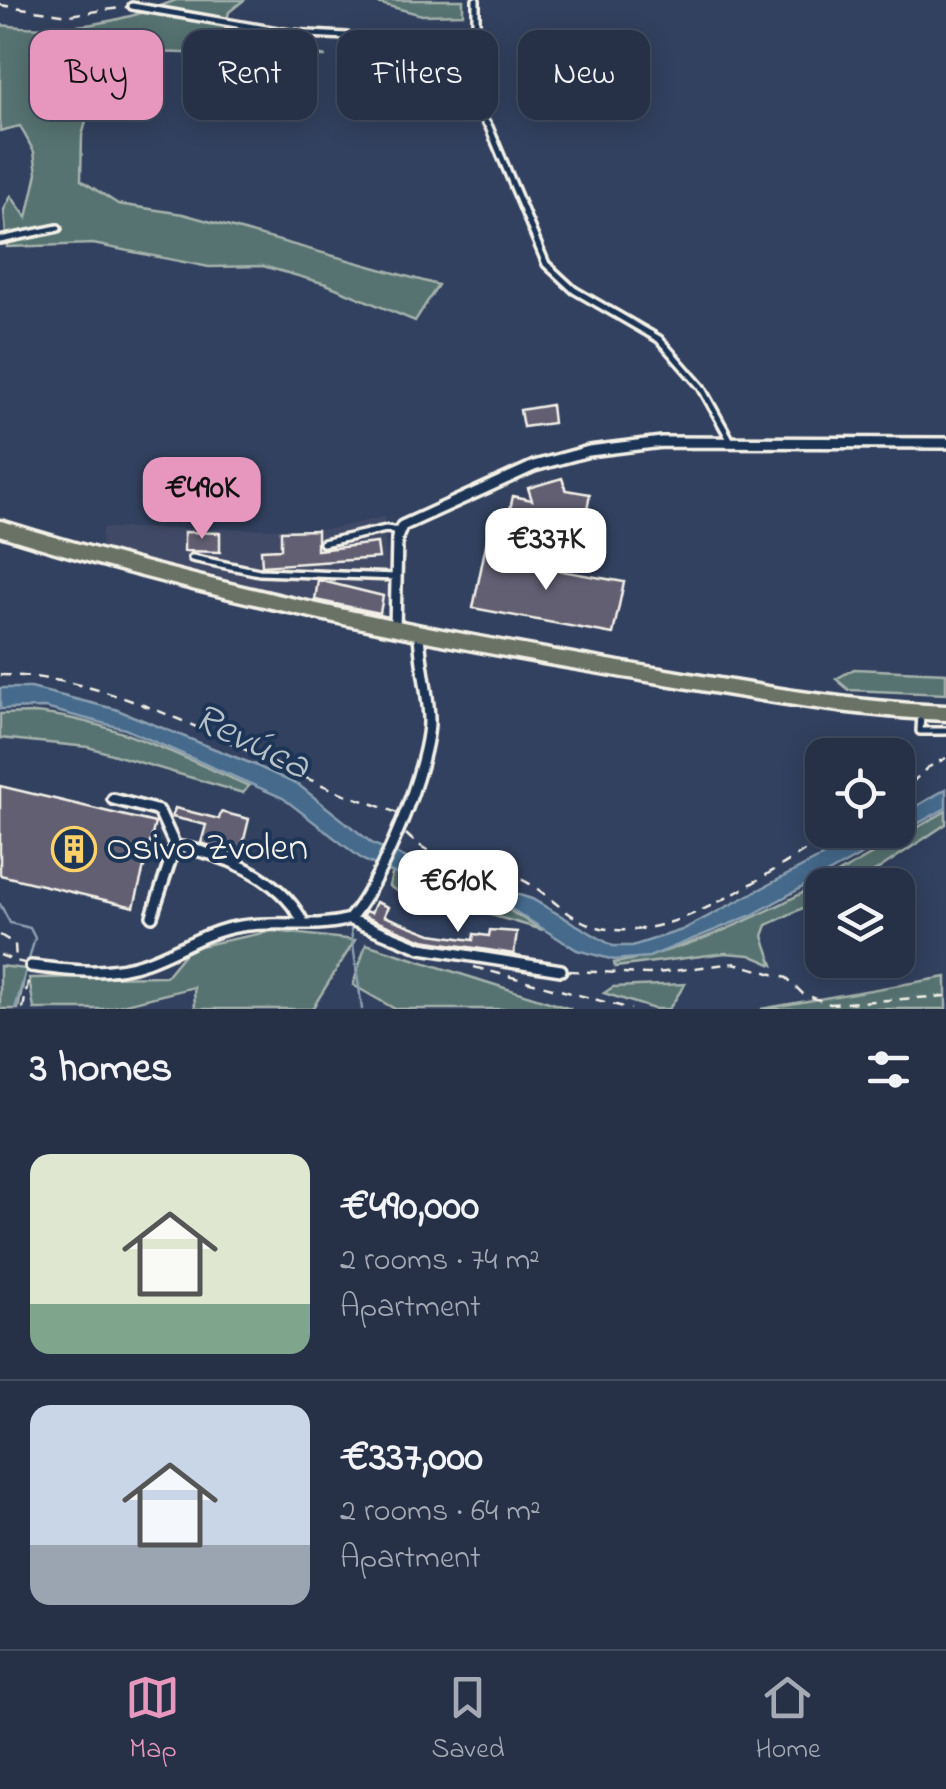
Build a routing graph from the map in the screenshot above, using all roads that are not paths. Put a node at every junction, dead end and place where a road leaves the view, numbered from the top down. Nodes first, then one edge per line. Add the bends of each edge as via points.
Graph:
1 (476, 0) edge
2 (132, 6) road end
3 (476, 30) edge
4 (337, 36) edge
5 (484, 120) edge
6 (58, 228) dead end
7 (0, 240) edge
8 (946, 443) edge
9 (732, 444) junction
10 (0, 528) edge
11 (399, 532) junction
12 (323, 542) dead end
13 (192, 558) dead end
14 (396, 578) junction
15 (395, 629) junction
16 (418, 633) junction
17 (921, 712) junction
18 (946, 713) edge
19 (946, 732) edge
20 (113, 799) dead end
21 (175, 846) junction
22 (152, 916) dead end
23 (302, 920) junction
24 (349, 920) junction
25 (31, 966) road end
26 (561, 970) road end

1 - 3 lane
2 - 4 lane
5 - 9 lane via 546,264 574,290 658,339 701,386
6 - 7 lane
8 - 9 street
9 - 11 street via 662,442 589,451 518,473 406,522
10 - 15 main road via 223,592
11 - 12 lane
11 - 14 street
13 - 14 lane via 259,572
14 - 15 street
15 - 16 main road
16 - 17 main road via 779,696
16 - 24 street via 427,748 376,877
17 - 18 main road
17 - 19 lane via 920,731
20 - 21 street via 159,811
21 - 22 street
21 - 23 street via 262,877
23 - 24 street
23 - 25 street via 207,933 113,970
24 - 26 street via 421,948

